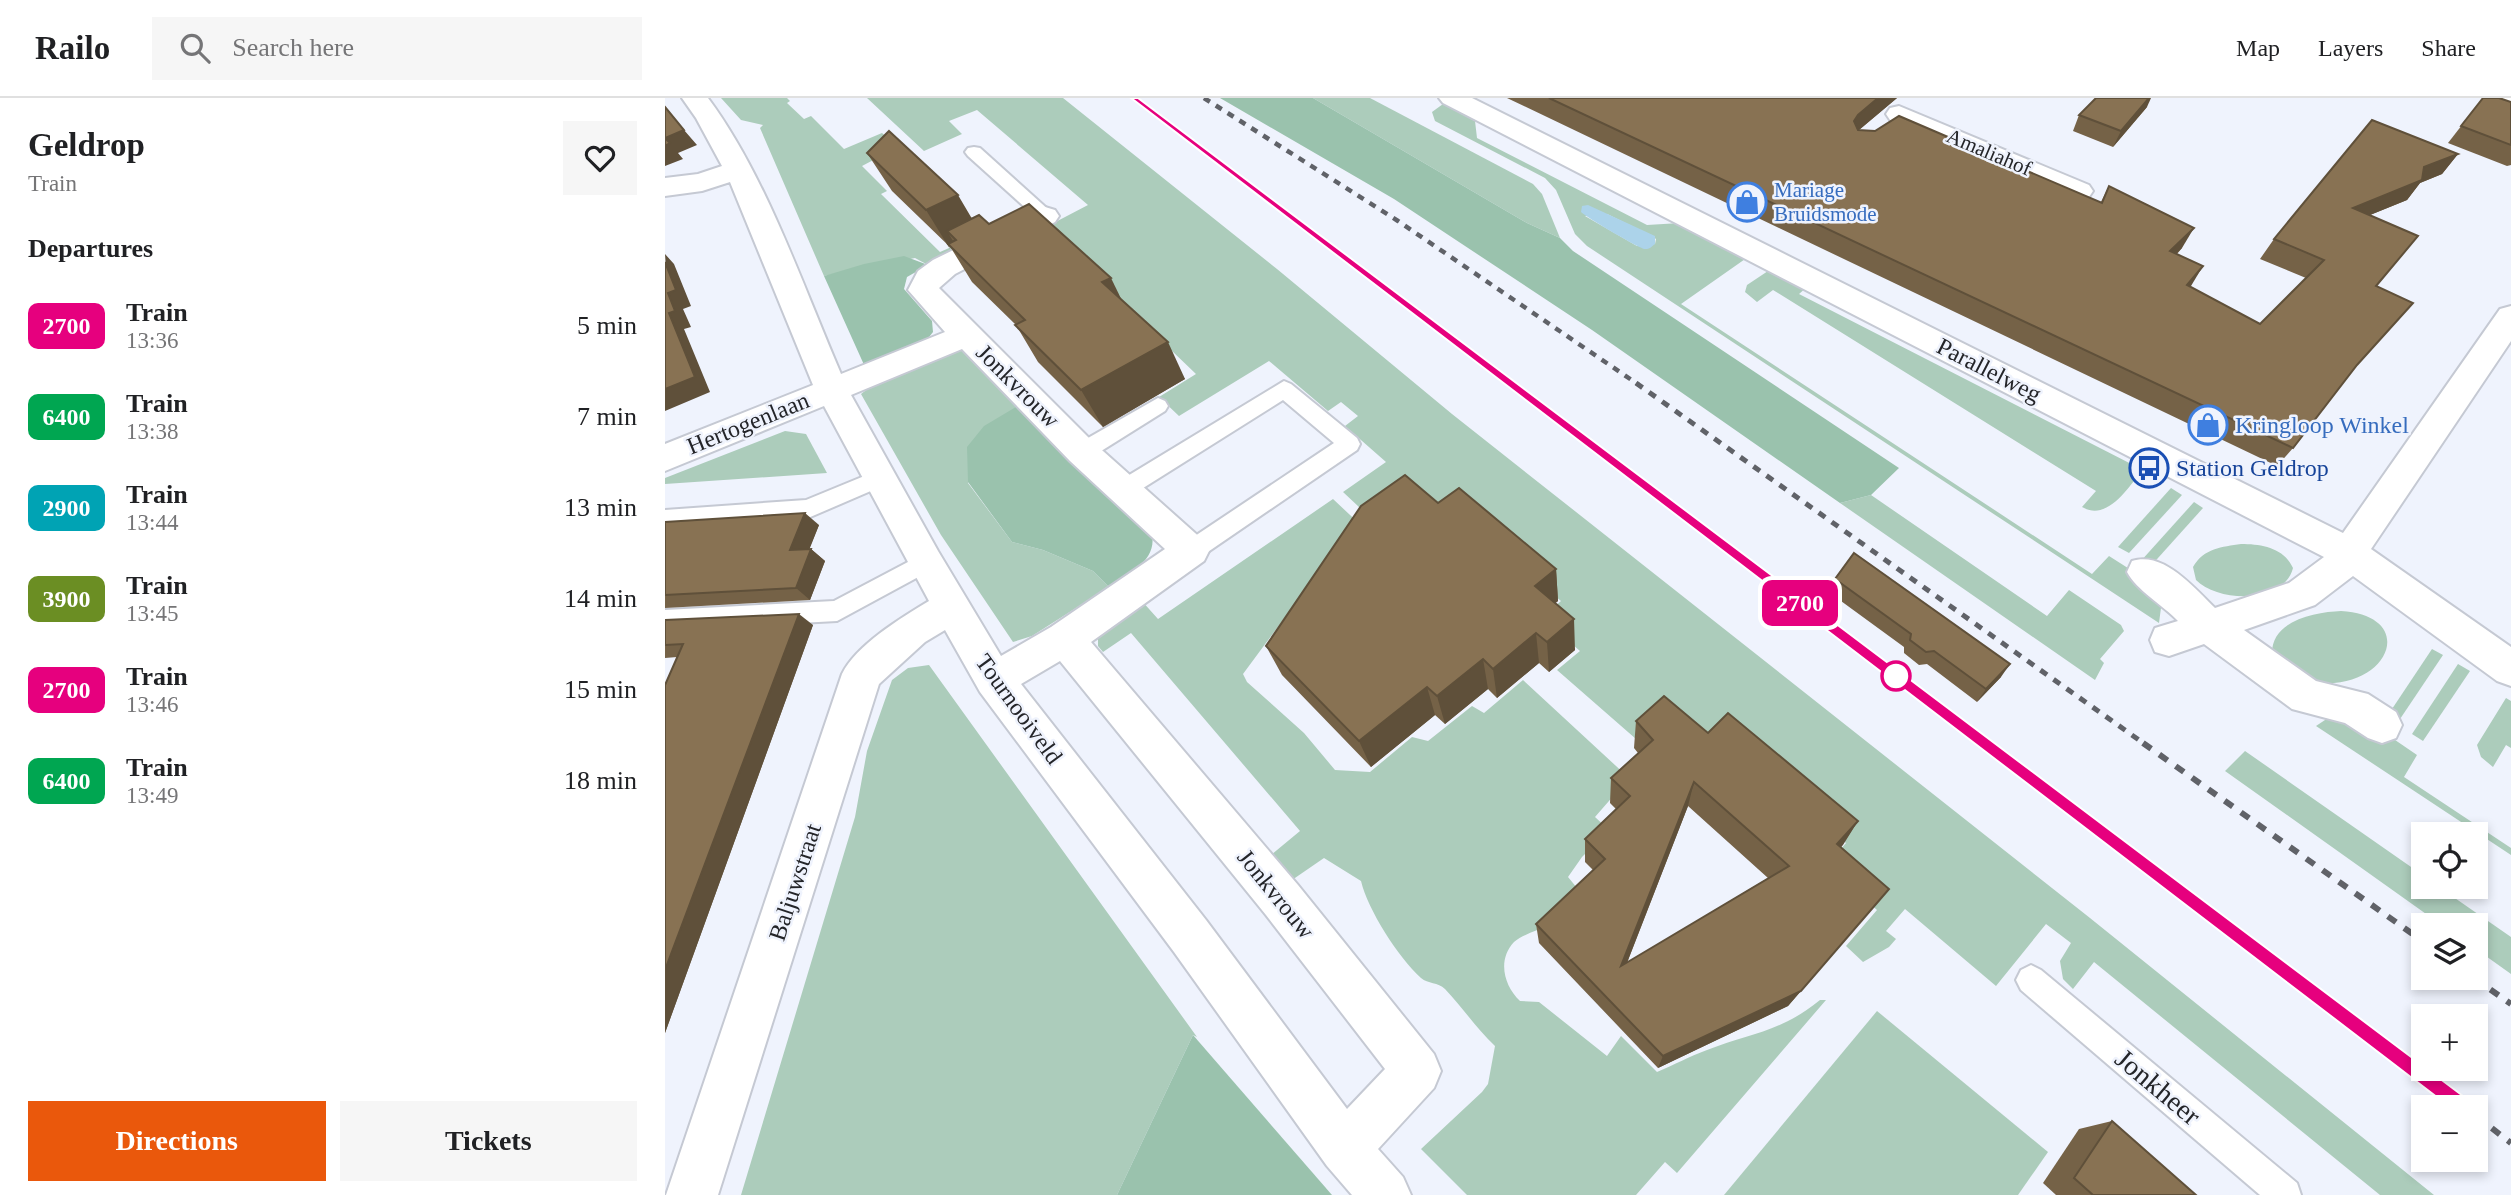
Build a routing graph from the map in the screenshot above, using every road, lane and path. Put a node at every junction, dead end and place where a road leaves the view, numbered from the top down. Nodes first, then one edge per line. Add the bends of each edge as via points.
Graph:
1 (695, 98) edge
2 (1452, 98) edge
3 (1900, 113) edge
4 (974, 152) dead end
5 (737, 170) junction
6 (665, 187) edge
7 (2079, 191) edge
8 (1045, 216) joint
9 (2511, 317) edge
10 (967, 335) junction
11 (831, 389) junction
12 (1158, 406) dead end
13 (1082, 452) junction
14 (665, 458) edge
15 (879, 478) junction
16 (1124, 489) junction
17 (665, 519) edge
18 (1191, 551) junction
19 (2349, 553) junction
20 (925, 562) junction
21 (2145, 572) dead end
22 (951, 607) junction
23 (665, 620) edge
24 (2209, 626) junction
25 (1065, 639) junction
26 (2169, 640) dead end
27 (2511, 669) edge
28 (994, 680) junction
29 (2382, 725) dead end
30 (2031, 980) dead end
31 (1345, 1148) junction
32 (692, 1195) edge
33 (1385, 1195) edge
34 (2285, 1195) edge

1 - 5 street, Tournooiveld
2 - 19 street, Parallelweg
3 - 7 street, Amaliahof
4 - 8 lane
5 - 6 street via 702,182
5 - 11 street, Tournooiveld
8 - 10 street via 944,267 923,285 925,295
9 - 19 street
10 - 11 street, Jonkvrouw
10 - 13 street, Jonkvrouw
11 - 14 street, Hertogenlaan
11 - 15 street, Tournooiveld
12 - 13 lane
13 - 16 street, Jonkvrouw
15 - 17 lane via 808,509
15 - 20 street, Tournooiveld
16 - 18 street, Jonkvrouw
16 - 18 lane via 1283,389 1349,444
18 - 25 street
19 - 24 street via 2341,565 2302,594
19 - 27 street, Parallelweg
20 - 22 street, Tournooiveld
20 - 23 lane via 837,611
21 - 24 street
22 - 28 street, Tournooiveld
22 - 32 street, Baljuwstraat via 912,631 862,674
24 - 26 street
24 - 29 street via 2306,697 2354,707
25 - 28 street
25 - 31 street, Jonkvrouw via 1417,1071
28 - 31 street, Tournooiveld
30 - 34 lane, Jonkheer
31 - 33 street, Tournooiveld

